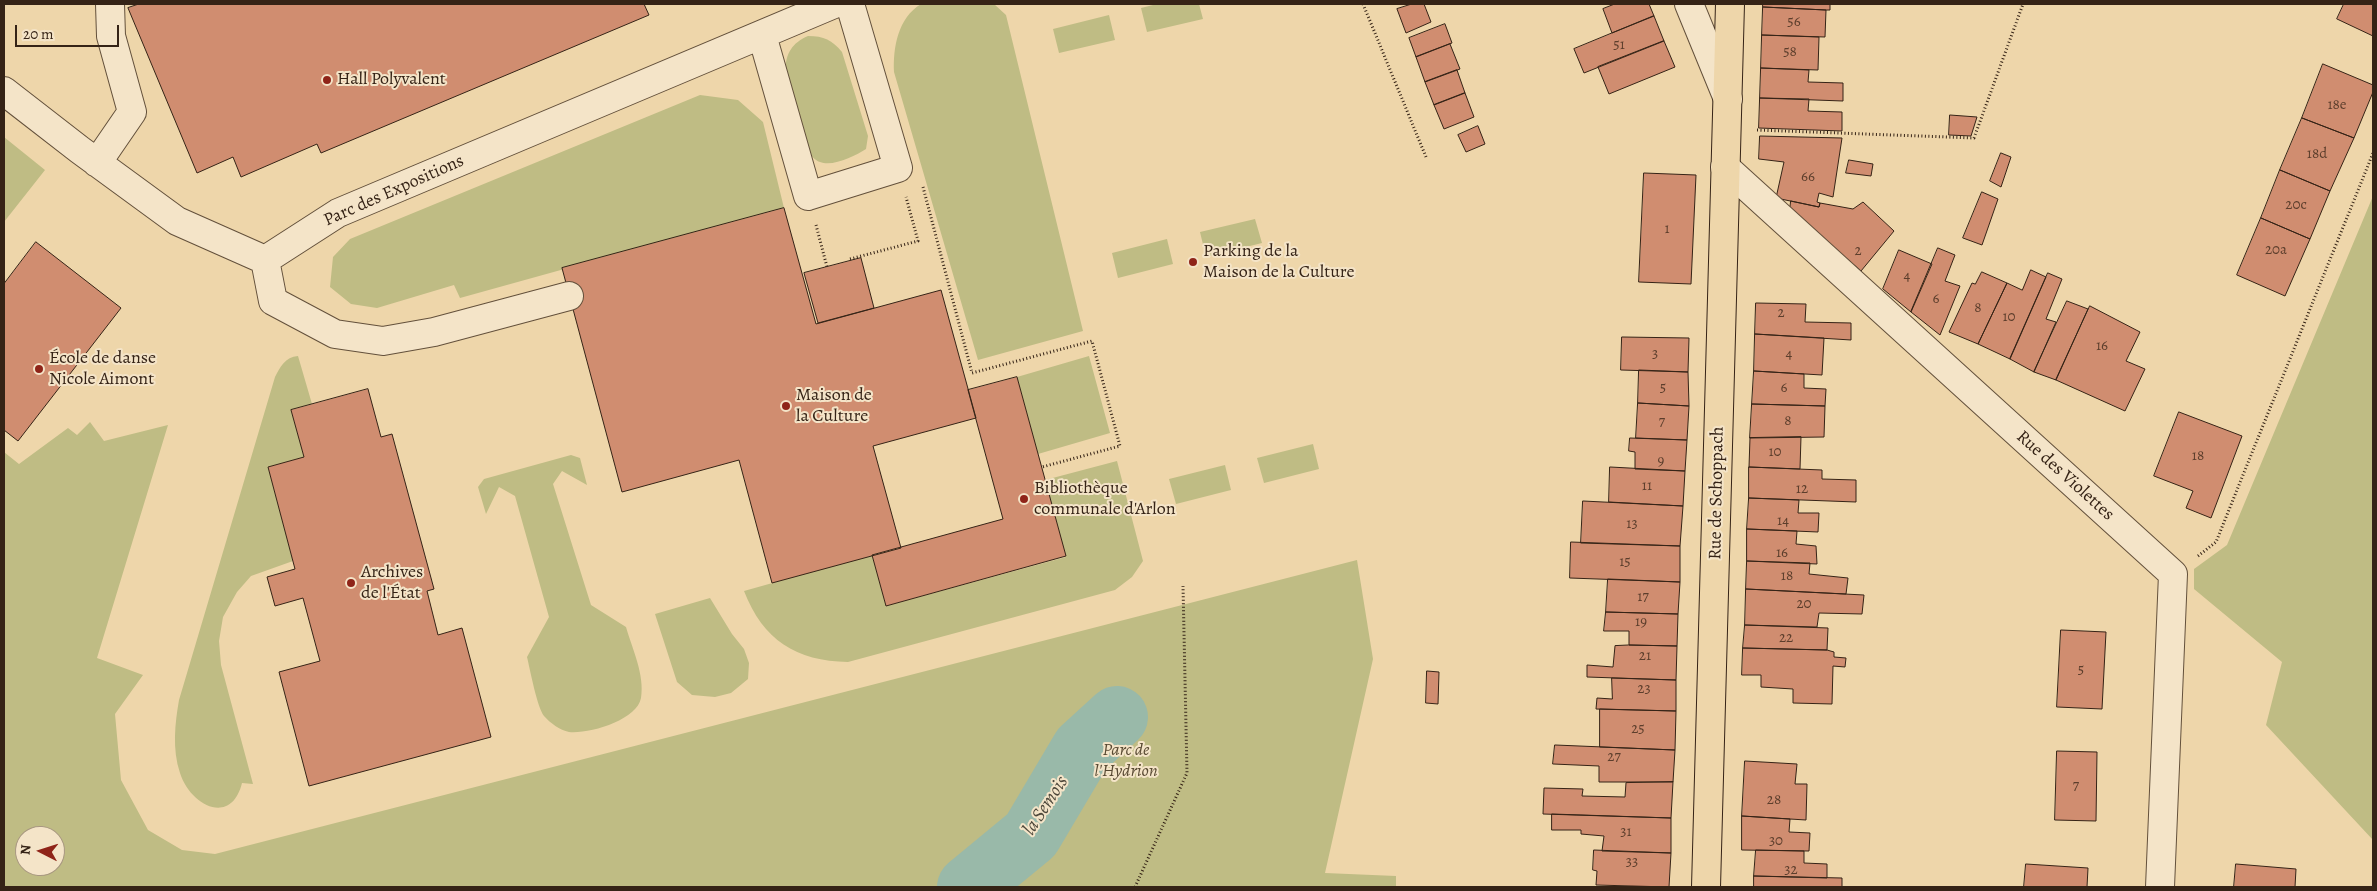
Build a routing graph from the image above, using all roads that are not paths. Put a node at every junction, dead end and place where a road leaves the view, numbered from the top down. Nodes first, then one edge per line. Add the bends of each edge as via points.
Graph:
1 (110, 4) edge
2 (834, 4) edge
3 (850, 4) edge
4 (1689, 4) edge
5 (1730, 4) edge
6 (800, 10) edge
7 (762, 35) junction
8 (4, 91) edge
9 (1728, 99) junction
10 (97, 163) junction
11 (1725, 167) junction
12 (265, 260) junction
13 (569, 296) dead end
14 (1706, 887) edge
15 (2160, 887) edge

1 - 10 street via 111,36 132,112
2 - 6 street, Parc des Expositions
3 - 7 street via 898,168 808,196
4 - 9 street
5 - 9 main road, Rue de Schoppach
6 - 7 street, Parc des Expositions
7 - 12 street, Parc des Expositions via 338,213
8 - 10 street
9 - 11 main road, Rue de Schoppach
10 - 12 street via 177,221
11 - 14 main road, Rue de Schoppach
11 - 15 street, Rue des Violettes via 2173,574
12 - 13 street via 273,301 334,334 382,341 434,332

